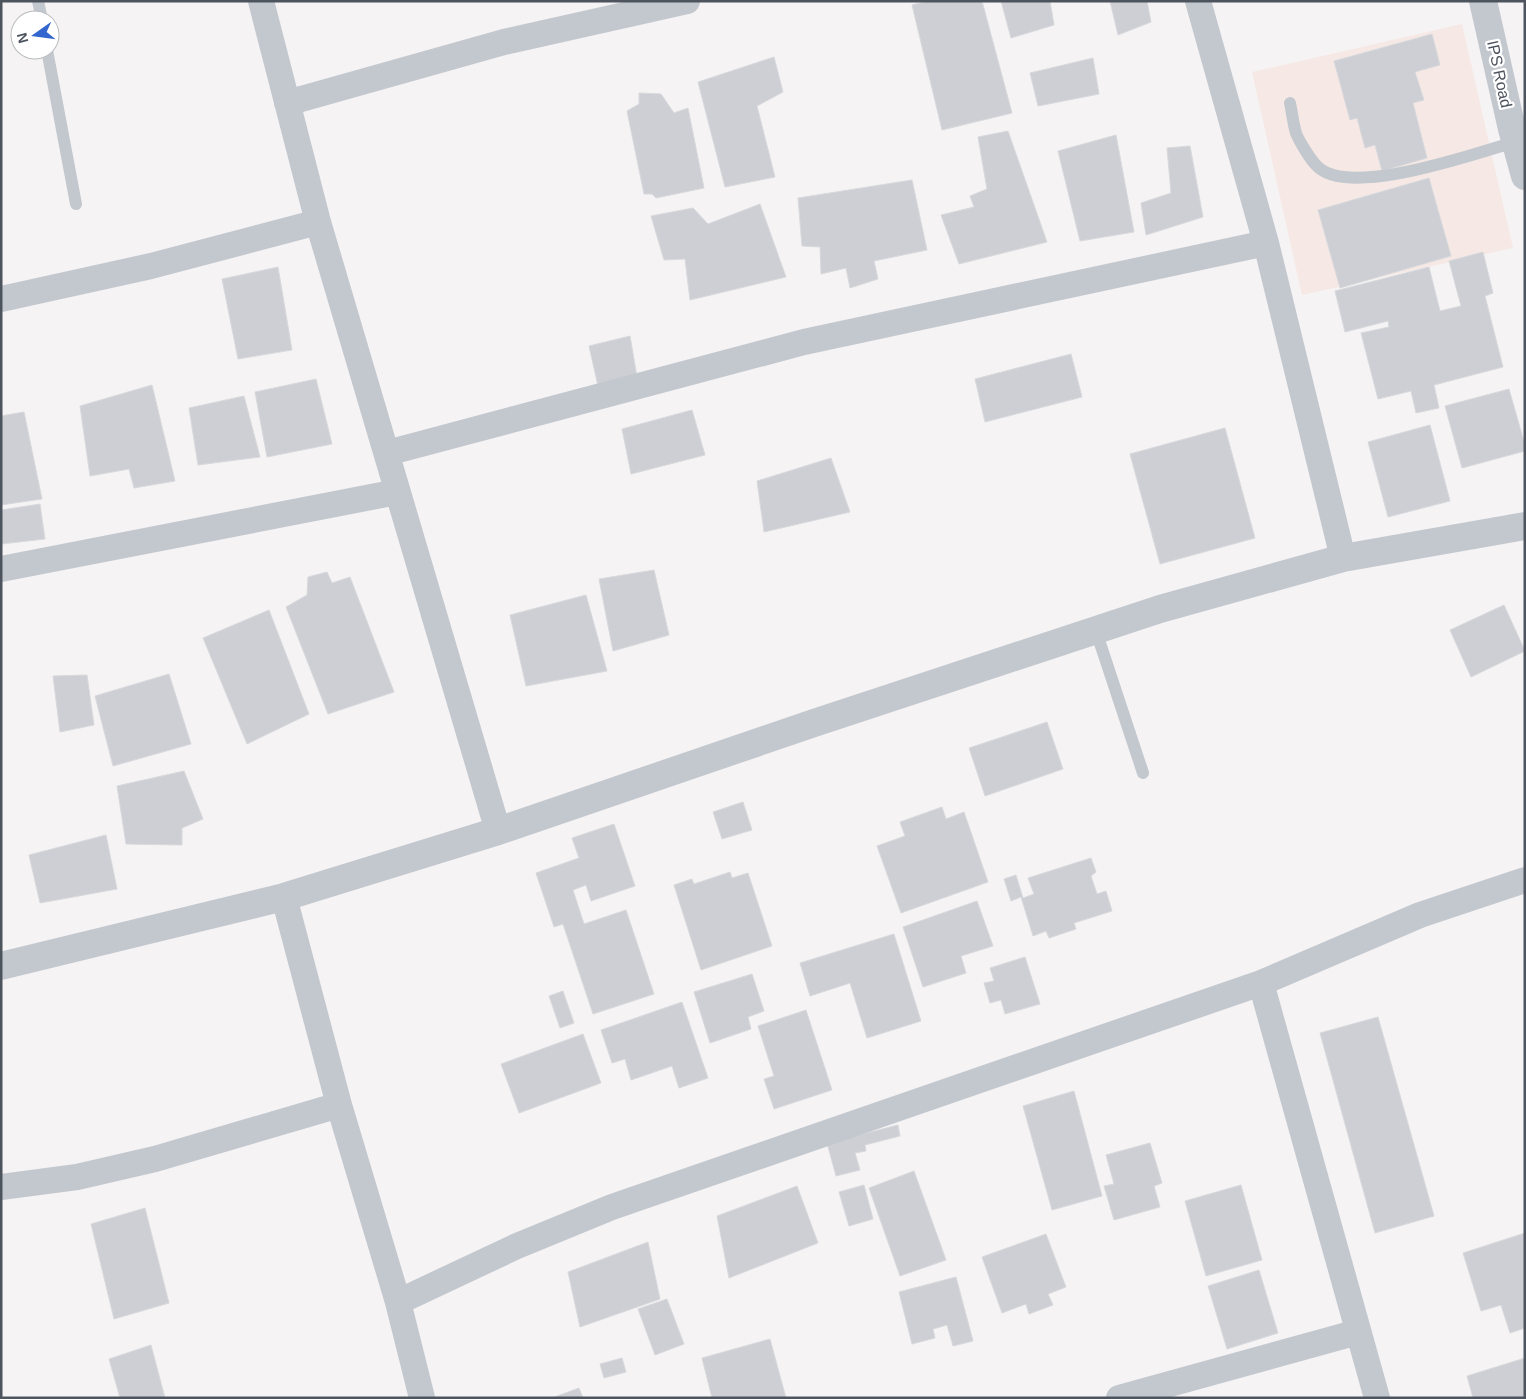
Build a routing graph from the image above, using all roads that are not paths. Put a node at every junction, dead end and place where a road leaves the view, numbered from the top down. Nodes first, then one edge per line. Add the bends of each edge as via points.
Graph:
1 (261, 1) edge
2 (687, 1) edge
3 (1198, 1) edge
4 (1484, 1) edge
5 (49, 60) edge
6 (287, 103) junction
7 (1290, 103) dead end
8 (1517, 132) edge
9 (1525, 176) edge
10 (76, 204) dead end
11 (318, 222) junction
12 (1266, 243) junction
13 (1, 299) edge
14 (387, 453) junction
15 (397, 492) junction
16 (1525, 526) edge
17 (1343, 558) junction
18 (1, 569) edge
19 (1096, 631) junction
20 (1143, 773) dead end
21 (498, 832) junction
22 (1525, 880) edge
23 (284, 897) junction
24 (1, 966) edge
25 (1261, 983) junction
26 (339, 1105) junction
27 (1, 1188) edge
28 (398, 1302) junction
29 (1358, 1332) junction
30 (422, 1398) edge
31 (1119, 1398) edge
32 (1377, 1398) edge

1 - 6 street
2 - 6 street via 504,42
3 - 12 street
4 - 8 street, IPS Road
5 - 10 lane
6 - 11 street
7 - 8 lane via 1296,133 1317,166 1332,175 1350,179 1403,174
8 - 9 street, IPS Road
11 - 13 street via 151,266
11 - 14 street
12 - 14 street via 804,342
12 - 17 street
14 - 15 street
15 - 18 street
15 - 21 street
16 - 17 street
17 - 19 street via 1160,609
19 - 20 lane
19 - 21 street via 805,726
21 - 23 street
22 - 25 street via 1420,916
23 - 24 street
23 - 26 street
25 - 28 street via 612,1207 516,1246
25 - 29 street
26 - 27 street via 154,1159 77,1177
26 - 28 street
28 - 30 street
29 - 31 street
29 - 32 street

